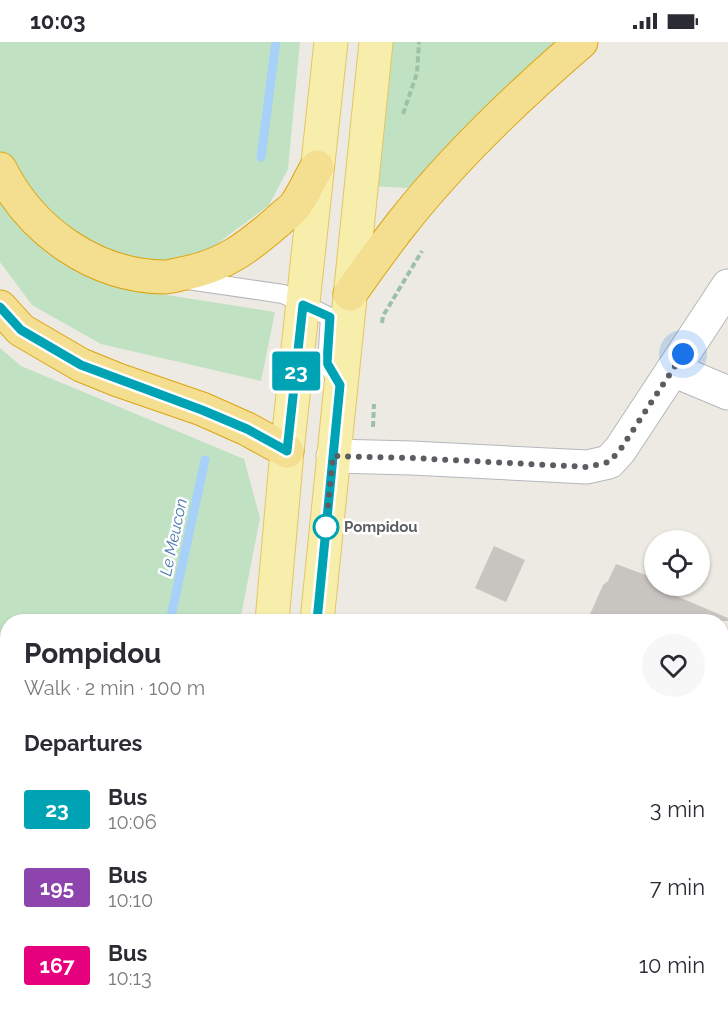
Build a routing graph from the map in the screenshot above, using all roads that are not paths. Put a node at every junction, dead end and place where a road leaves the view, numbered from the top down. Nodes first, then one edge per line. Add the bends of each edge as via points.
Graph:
1 (331, 42) edge
2 (376, 42) edge
3 (581, 42) edge
4 (316, 167) junction
5 (0, 169) edge
6 (165, 277) junction
7 (728, 286) edge
8 (350, 294) junction
9 (303, 305) junction
10 (0, 307) edge
11 (673, 370) junction
12 (340, 385) junction
13 (728, 393) edge
14 (287, 451) junction
15 (333, 456) junction
16 (273, 614) edge
17 (318, 614) edge

1 - 4 main road
2 - 8 main road
3 - 8 highway via 467,149 399,227
4 - 6 highway via 294,206 257,239 228,260
4 - 9 main road
5 - 6 highway via 21,201 70,249 102,266
6 - 9 lane via 283,294
7 - 11 street
8 - 12 main road
9 - 12 lane via 330,317 327,363
9 - 14 main road
10 - 14 highway via 21,330 81,365 202,410
11 - 13 street
11 - 15 street via 609,462 587,467
12 - 15 main road
14 - 16 main road
15 - 17 main road

